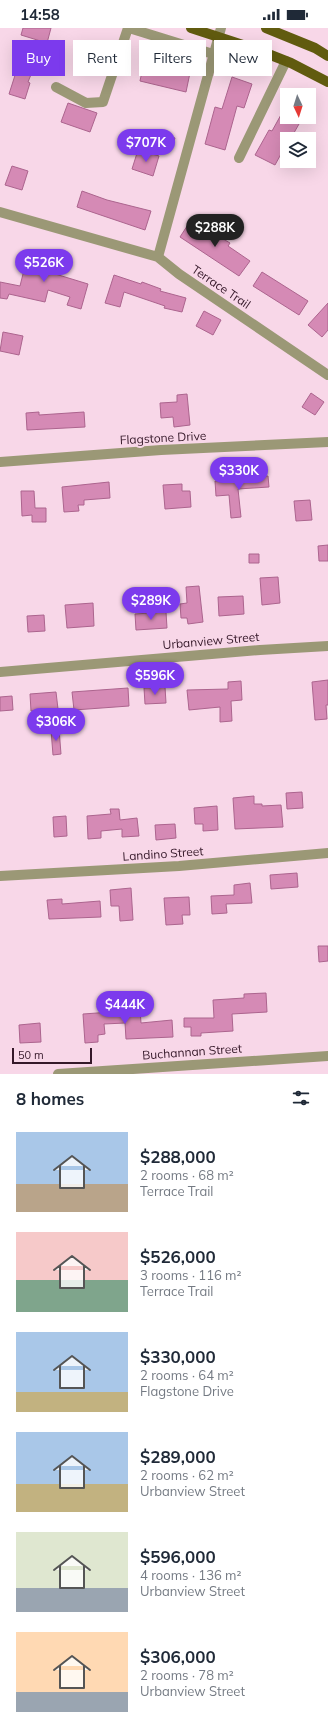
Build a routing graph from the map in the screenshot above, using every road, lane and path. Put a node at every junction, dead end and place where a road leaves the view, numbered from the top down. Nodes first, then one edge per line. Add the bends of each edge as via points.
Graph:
1 (128, 28) edge
2 (191, 28) edge
3 (266, 28) edge
4 (219, 33) edge
5 (213, 54) junction
6 (328, 56) edge
7 (286, 61) junction
8 (328, 82) edge
9 (56, 87) dead end
10 (239, 158) dead end
11 (0, 212) edge
12 (158, 257) junction
13 (328, 375) edge
14 (328, 442) edge
15 (0, 462) edge
16 (328, 646) edge
17 (0, 672) edge
18 (328, 853) edge
19 (0, 876) edge
20 (328, 1056) edge
21 (145, 1071) edge
22 (58, 1074) edge

1 - 5 street
1 - 9 street via 103,102 86,103
2 - 4 main road
3 - 6 main road
4 - 5 street
4 - 7 main road
5 - 12 street
7 - 8 main road
7 - 10 street
11 - 12 street, Terrace Trail
12 - 13 street, Terrace Trail
14 - 15 street, Flagstone Drive via 161,450
16 - 17 street, Urbanview Street
18 - 19 street, Landino Street via 180,866
20 - 21 street, Buchannan Street
21 - 22 street, Buchannan Street

